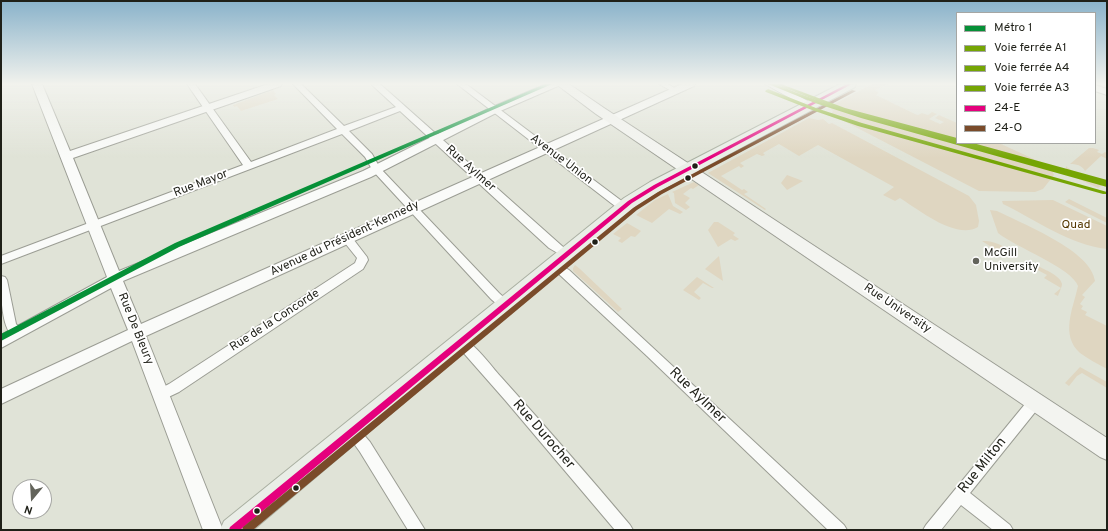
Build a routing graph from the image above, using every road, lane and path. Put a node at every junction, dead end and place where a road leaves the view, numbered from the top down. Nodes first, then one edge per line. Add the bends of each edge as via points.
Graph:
1 (207, 108) edge
2 (47, 109) edge
3 (205, 109) edge
4 (322, 109) edge
5 (400, 109) edge
6 (403, 109) edge
7 (497, 109) edge
8 (597, 109) edge
9 (634, 109) edge
10 (803, 109) edge
11 (494, 110) junction
12 (611, 119) junction
13 (343, 130) junction
14 (436, 139) junction
15 (545, 149) junction
16 (66, 157) junction
17 (249, 166) junction
18 (376, 169) junction
19 (687, 169) junction
20 (480, 178) junction
21 (623, 207) junction
22 (412, 208) junction
23 (93, 225) junction
24 (346, 238) junction
25 (560, 259) junction
26 (1, 260) edge
27 (1, 280) edge
28 (115, 280) junction
29 (505, 304) junction
30 (18, 333) junction
31 (137, 333) junction
32 (1, 342) edge
33 (460, 342) junction
34 (160, 395) junction
35 (1, 397) edge
36 (1035, 402) junction
37 (352, 431) junction
38 (1107, 450) edge
39 (960, 495) junction
40 (213, 530) edge
41 (233, 530) edge
42 (417, 530) edge
43 (625, 530) edge
44 (839, 530) edge
45 (931, 530) edge
46 (1004, 530) edge

1 - 17 street
2 - 16 street, Rue De Bleury
3 - 16 street
4 - 13 street
5 - 13 street, Rue Mayor
6 - 14 street, Rue Aylmer
7 - 11 street
8 - 12 main road, Rue University
9 - 12 street, Avenue du Président-Kennedy
10 - 19 main road
11 - 14 street
11 - 15 street, Avenue Union
12 - 15 street, Avenue du Président-Kennedy
12 - 19 main road, Rue University
13 - 17 street, Rue Mayor
13 - 18 street via 369,156
14 - 18 street
14 - 20 street, Rue Aylmer
15 - 20 street, Avenue du Président-Kennedy
15 - 21 street, Avenue Union
16 - 23 street, Rue De Bleury
17 - 23 street, Rue Mayor
18 - 22 street
18 - 28 street
19 - 21 main road
19 - 36 main road, Rue University
20 - 22 street, Avenue du Président-Kennedy
20 - 25 street, Rue Aylmer via 553,245
21 - 25 main road
22 - 24 street, Avenue du Président-Kennedy
22 - 29 street
23 - 26 street, Rue Mayor
23 - 28 street, Rue De Bleury
24 - 31 street, Avenue du Président-Kennedy
24 - 34 street, Rue de la Concorde via 362,257 359,266
25 - 29 main road
25 - 44 street, Rue Aylmer via 565,273
27 - 30 street via 10,326
28 - 30 street
28 - 31 street, Rue De Bleury
29 - 33 main road
30 - 32 street
31 - 34 street, Rue De Bleury
31 - 35 street, Avenue du Président-Kennedy
33 - 37 main road
33 - 43 street, Rue Durocher via 505,390
34 - 40 street, Rue De Bleury
36 - 38 main road, Rue University
36 - 39 street, Rue Milton
37 - 41 main road
37 - 42 street via 365,447
39 - 45 street, Rue Milton
39 - 46 street

